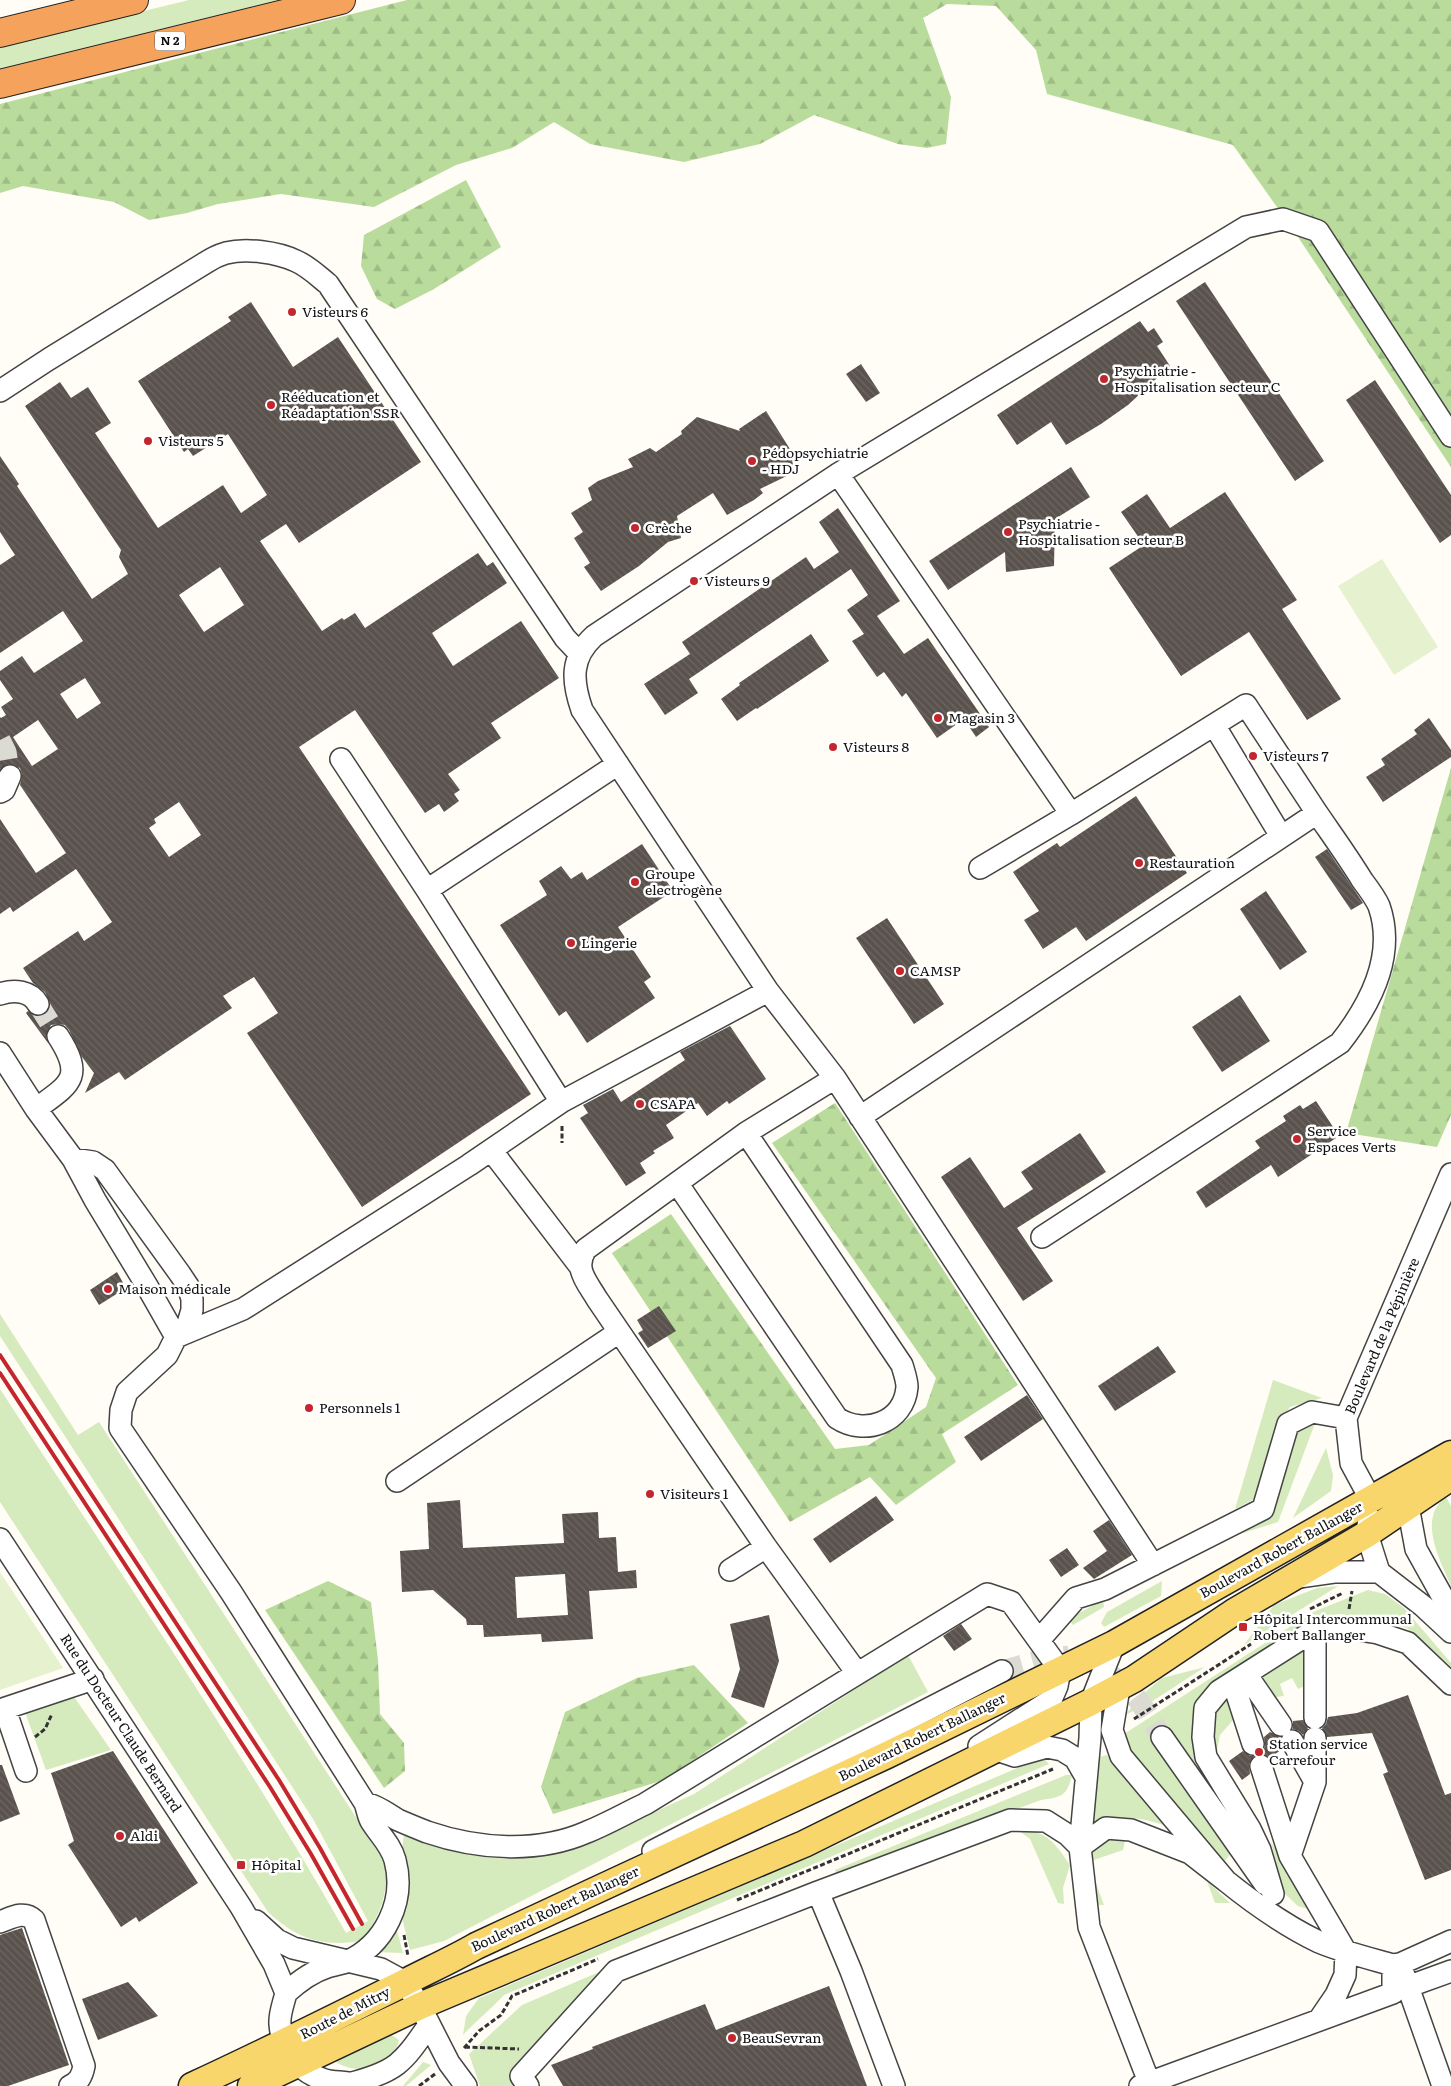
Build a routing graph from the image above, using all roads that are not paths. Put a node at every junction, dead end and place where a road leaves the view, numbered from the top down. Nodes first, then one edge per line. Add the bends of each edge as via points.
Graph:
1 (134, 0) edge
2 (341, 0) edge
3 (0, 33) edge
4 (0, 84) edge
5 (0, 391) edge
6 (1451, 436) edge
7 (838, 474) junction
8 (580, 654) junction
9 (1214, 725) junction
10 (341, 759) dead end
11 (618, 764) junction
12 (1317, 813) junction
13 (1070, 814) junction
14 (1281, 836) junction
15 (980, 868) dead end
16 (427, 890) junction
17 (768, 991) junction
18 (0, 994) edge
19 (38, 1004) tunnel mouth
20 (58, 1036) tunnel mouth
21 (0, 1053) edge
22 (835, 1078) junction
23 (561, 1102) junction
24 (36, 1108) junction
25 (860, 1117) junction
26 (746, 1133) junction
27 (491, 1150) junction
28 (73, 1159) junction
29 (1451, 1174) edge
30 (677, 1183) junction
31 (1042, 1237) dead end
32 (579, 1265) junction
33 (619, 1332) junction
34 (176, 1337) junction
35 (1346, 1418) junction
36 (1451, 1454) edge
37 (1451, 1477) edge
38 (397, 1481) dead end
39 (1371, 1500) junction
40 (1408, 1506) junction
41 (1367, 1534) junction
42 (0, 1539) edge
43 (766, 1547) junction
44 (1153, 1565) junction
45 (730, 1570) dead end
46 (1379, 1572) junction
47 (1291, 1578) junction
48 (1451, 1612) edge
49 (1315, 1630) junction
50 (1451, 1632) edge
51 (1040, 1639) junction
52 (1114, 1644) junction
53 (1060, 1670) junction
54 (1002, 1671) tunnel mouth
55 (857, 1673) junction
56 (1239, 1678) junction
57 (93, 1679) junction
58 (1451, 1684) edge
59 (1119, 1688) junction
60 (1091, 1702) junction
61 (3, 1710) edge
62 (1162, 1737) tunnel mouth
63 (1253, 1744) dead end
64 (994, 1749) junction
65 (1260, 1766) dead end
66 (26, 1771) dead end
67 (1086, 1777) junction
68 (1315, 1782) junction
69 (914, 1788) junction
70 (365, 1802) junction
71 (1080, 1847) junction
72 (1290, 1856) junction
73 (635, 1871) junction
74 (1226, 1880) junction
75 (818, 1892) junction
76 (1273, 1894) junction
77 (241, 1907) junction
78 (0, 1922) edge
79 (1318, 1941) junction
80 (1451, 1941) edge
81 (1346, 1952) junction
82 (346, 1962) junction
83 (1397, 1964) junction
84 (1451, 1971) edge
85 (405, 1982) junction
86 (1407, 1987) junction
87 (286, 1993) junction
88 (424, 2016) junction
89 (1319, 2020) junction
90 (367, 2032) joint
91 (291, 2054) junction
92 (356, 2084) edge
93 (1144, 2084) edge
94 (70, 2086) edge
95 (192, 2086) edge
96 (251, 2086) edge
97 (466, 2086) edge
98 (528, 2086) edge
99 (894, 2086) edge
100 (1443, 2086) edge

1 - 3 highway
2 - 4 highway, N 2
5 - 8 street via 49,358 225,253 258,252 296,261 328,284 565,638
6 - 7 street via 1318,231 1283,219 1246,227
7 - 8 street via 594,636
7 - 13 street
8 - 11 street via 574,688 582,710
9 - 12 street via 1246,705
9 - 13 street
9 - 14 street
10 - 16 street
11 - 16 street
11 - 17 street
12 - 14 street
12 - 31 street via 1378,904 1385,929 1383,957 1359,1018 1340,1043
13 - 15 street
14 - 25 street
16 - 23 street
17 - 22 street
17 - 23 street
18 - 19 street via 25,993
20 - 24 street via 68,1052 72,1076 66,1087
21 - 24 street
22 - 25 street
22 - 26 street
23 - 27 street
24 - 28 street
25 - 44 street
26 - 30 street
26 - 30 street via 902,1365 906,1383 904,1400 886,1420 863,1428 848,1426 837,1418
27 - 32 street
27 - 34 street via 244,1309
28 - 34 street
28 - 34 street via 93,1162 105,1170 188,1286 192,1310 187,1327
29 - 35 street, Boulevard de la Pépinière
30 - 32 street via 586,1249
32 - 33 street
33 - 38 street
33 - 43 street
34 - 70 street via 167,1355 127,1392 120,1428 232,1592
35 - 39 street, Boulevard de la Pépinière via 1352,1463
35 - 44 street via 1312,1412 1288,1424 1263,1509
36 - 39 main road, Boulevard Robert Ballanger
37 - 40 main road, Boulevard Robert Ballanger
39 - 40 street
39 - 41 street
39 - 52 main road, Boulevard Robert Ballanger
40 - 41 main road, Boulevard Robert Ballanger
40 - 48 street via 1416,1549
41 - 46 street
41 - 47 main road, Boulevard Robert Ballanger
42 - 57 street, Rue du Docteur Claude Bernard
43 - 45 street
43 - 55 street
44 - 51 street via 1105,1589 1076,1598
46 - 47 street via 1334,1572
46 - 50 street
47 - 59 main road, Boulevard Robert Ballanger
49 - 56 street
49 - 58 street via 1346,1628 1378,1633 1408,1643
49 - 68 street
51 - 53 street
51 - 55 street via 1011,1602 987,1594
52 - 53 main road, Boulevard Robert Ballanger
52 - 60 street
53 - 69 street via 1058,1686 1051,1700
53 - 73 main road, Boulevard Robert Ballanger via 887,1755
54 - 73 street via 645,1855
55 - 70 street via 645,1804 585,1833 556,1841 518,1847 477,1844 426,1832 398,1820 379,1806
56 - 63 street
56 - 68 street via 1286,1733
56 - 76 street via 1219,1691 1205,1708 1203,1737 1206,1758 1253,1835
57 - 61 street
57 - 77 street, Rue du Docteur Claude Bernard
59 - 60 main road, Boulevard Robert Ballanger
59 - 74 street via 1112,1730 1121,1756
60 - 64 main road, Boulevard Robert Ballanger
60 - 67 street
61 - 66 street
62 - 76 street via 1260,1880
64 - 67 street via 1015,1756 1047,1747 1062,1750 1075,1758
64 - 69 main road, Boulevard Robert Ballanger
65 - 72 street
67 - 71 street
68 - 72 street
69 - 88 main road, Boulevard Robert Ballanger via 804,1844
70 - 82 street via 370,1820 394,1858 396,1898 391,1916 377,1939
71 - 74 street via 1106,1828 1131,1830 1190,1853
71 - 75 street via 1046,1821 1010,1820
71 - 93 street via 1089,1927
72 - 81 street
73 - 85 main road, Boulevard Robert Ballanger
74 - 79 street via 1251,1900
75 - 98 street via 616,1971 521,2076
75 - 99 street
76 - 79 street
77 - 82 street, Rue du Docteur Claude Bernard via 277,1940 293,1948
77 - 87 street, Rue du Docteur Claude Bernard via 274,1964
78 - 94 street via 22,1915 34,1920 84,2066 82,2075
79 - 81 street
80 - 83 street
81 - 83 street
81 - 89 street via 1345,1975
82 - 85 street, Rue du Docteur Claude Bernard via 381,1969
82 - 87 street via 314,1972
83 - 86 street
83 - 89 street via 1393,1993
84 - 86 street
85 - 88 street
85 - 91 main road, Route de Mitry
86 - 100 street
87 - 91 street via 280,2022
88 - 90 main road, Boulevard Robert Ballanger
88 - 92 street via 400,2064
88 - 97 street via 449,2063
89 - 93 street
90 - 91 main road, Route de Mitry
91 - 92 street via 322,2080
91 - 95 main road, Route de Mitry
91 - 96 main road, Route de Mitry

